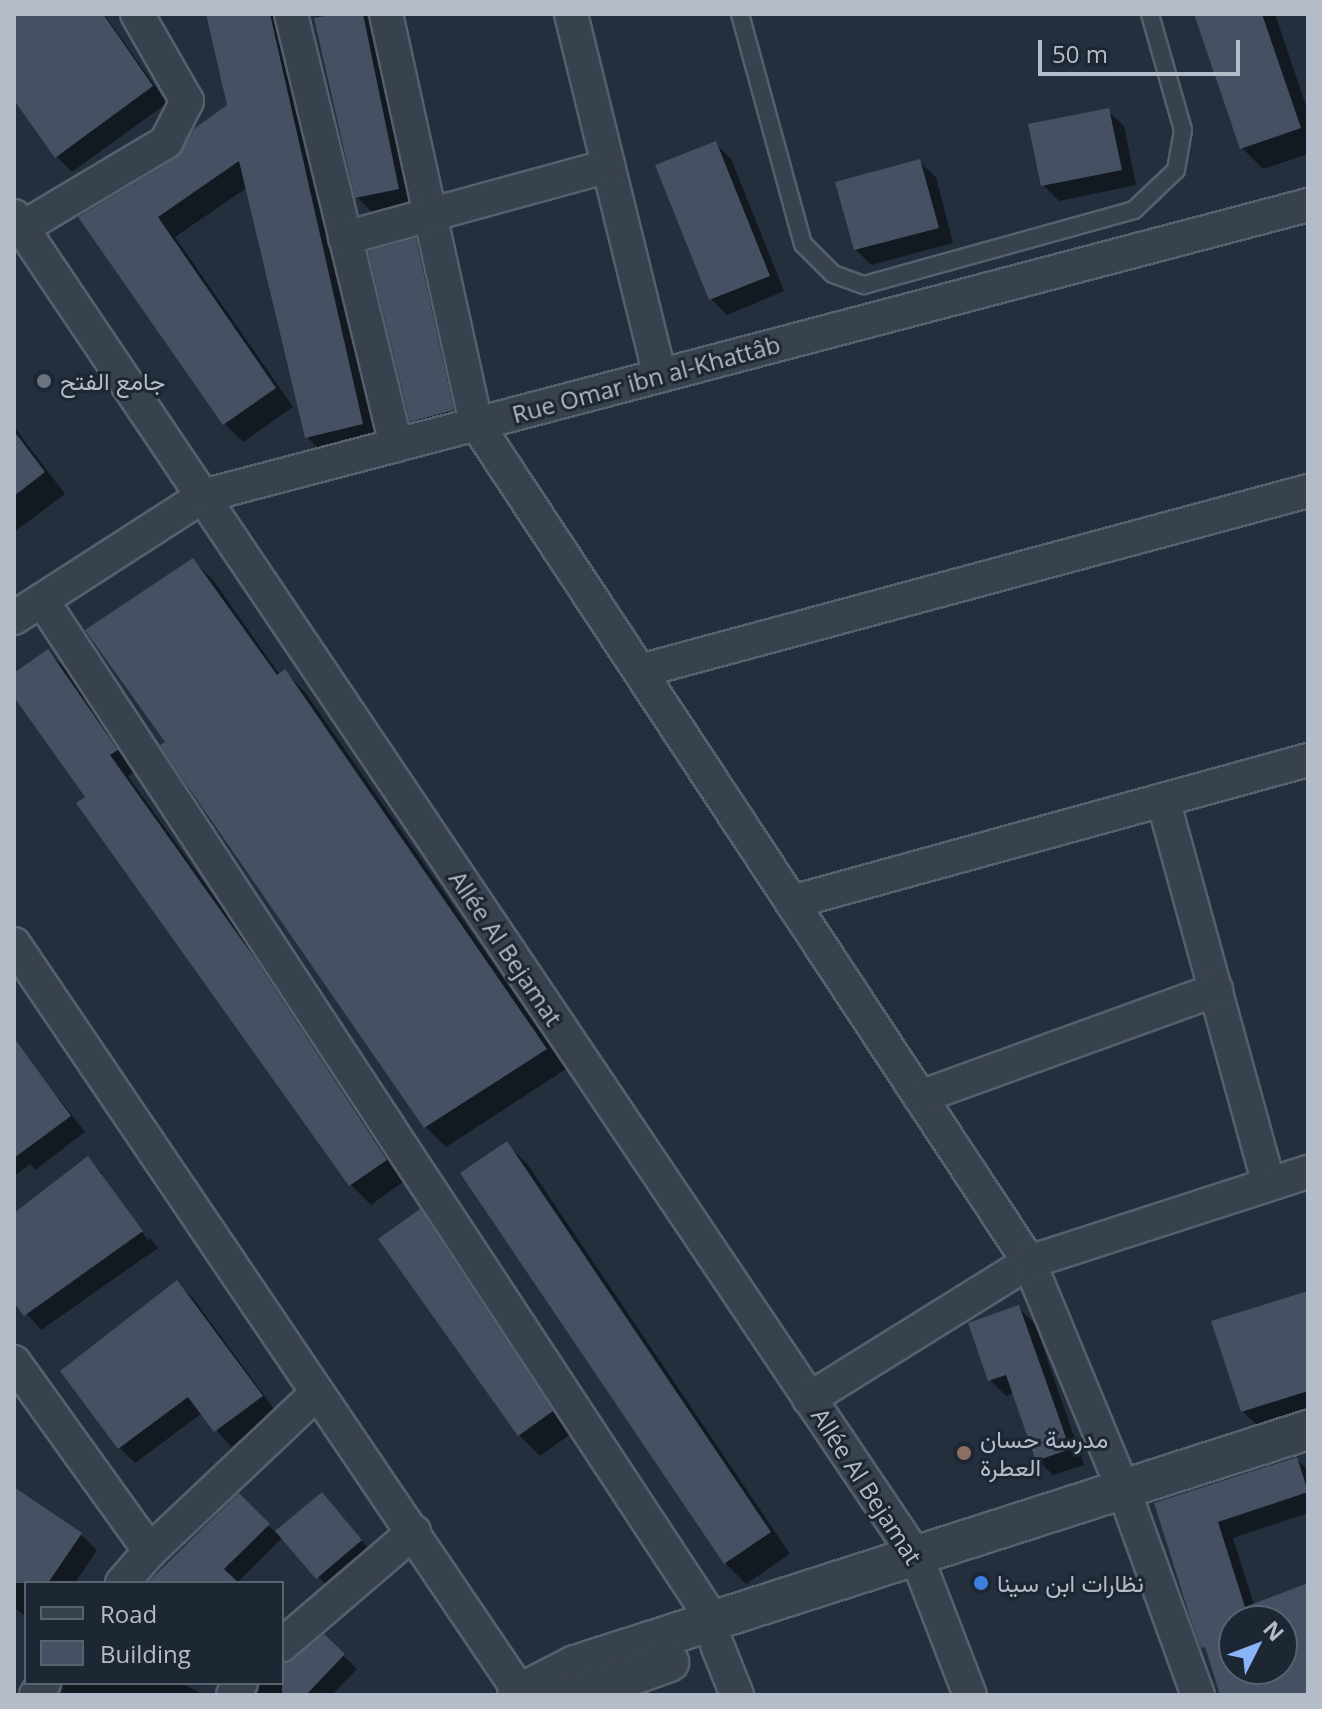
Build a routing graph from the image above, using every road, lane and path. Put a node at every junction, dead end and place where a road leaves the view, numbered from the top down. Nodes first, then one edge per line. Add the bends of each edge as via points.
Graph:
1 (137, 14) edge
2 (386, 14) edge
3 (571, 14) edge
4 (740, 14) edge
5 (1150, 14) edge
6 (296, 15) edge
7 (608, 166) junction
8 (1308, 205) edge
9 (431, 215) junction
10 (18, 222) edge
11 (345, 238) junction
12 (660, 375) junction
13 (476, 423) junction
14 (396, 445) junction
15 (1308, 491) edge
16 (203, 496) junction
17 (42, 600) junction
18 (14, 618) edge
19 (640, 671) junction
20 (1308, 760) edge
21 (1163, 800) junction
22 (792, 902) junction
23 (14, 944) edge
24 (1216, 990) junction
25 (920, 1097) junction
26 (1308, 1172) edge
27 (1269, 1184) junction
28 (1029, 1262) junction
29 (17, 1372) edge
30 (317, 1393) junction
31 (809, 1399) junction
32 (1307, 1432) edge
33 (1124, 1491) junction
34 (414, 1532) junction
35 (150, 1551) junction
36 (917, 1558) junction
37 (124, 1581) edge
38 (715, 1632) junction
39 (284, 1643) edge
40 (520, 1694) edge
41 (578, 1695) edge
42 (737, 1695) edge
43 (970, 1695) edge
44 (1198, 1695) edge

1 - 10 street via 187,101 166,142
2 - 9 street
3 - 7 street
4 - 5 lane via 803,244 833,274 864,285 1134,210 1176,170 1183,130
6 - 11 street
7 - 9 street
7 - 12 street
8 - 12 street, Rue Omar ibn al-Khattâb
9 - 11 street
9 - 13 street
10 - 16 street, Allée Al Bejamat
11 - 14 street
12 - 13 street, Rue Omar ibn al-Khattâb
13 - 14 street, Rue Omar ibn al-Khattâb
13 - 19 street
14 - 16 street, Rue Omar ibn al-Khattâb
15 - 19 street
16 - 17 street, Rue Omar ibn al-Khattâb
16 - 31 street, Allée Al Bejamat
17 - 18 street, Rue Omar ibn al-Khattâb
17 - 38 street
19 - 22 street
20 - 21 street
21 - 22 street
21 - 24 street
22 - 25 street
23 - 30 street
24 - 25 street
24 - 27 street
25 - 28 street
26 - 27 street
27 - 28 street
28 - 31 street
28 - 33 street
29 - 35 street
30 - 34 street
30 - 35 street
31 - 36 street, Allée Al Bejamat
32 - 33 street
33 - 36 street
33 - 44 street
34 - 39 street
34 - 40 street
35 - 37 street
36 - 38 street via 841,1601
36 - 43 street, Allée Al Bejamat
38 - 40 street via 575,1665
38 - 41 street
38 - 42 street

